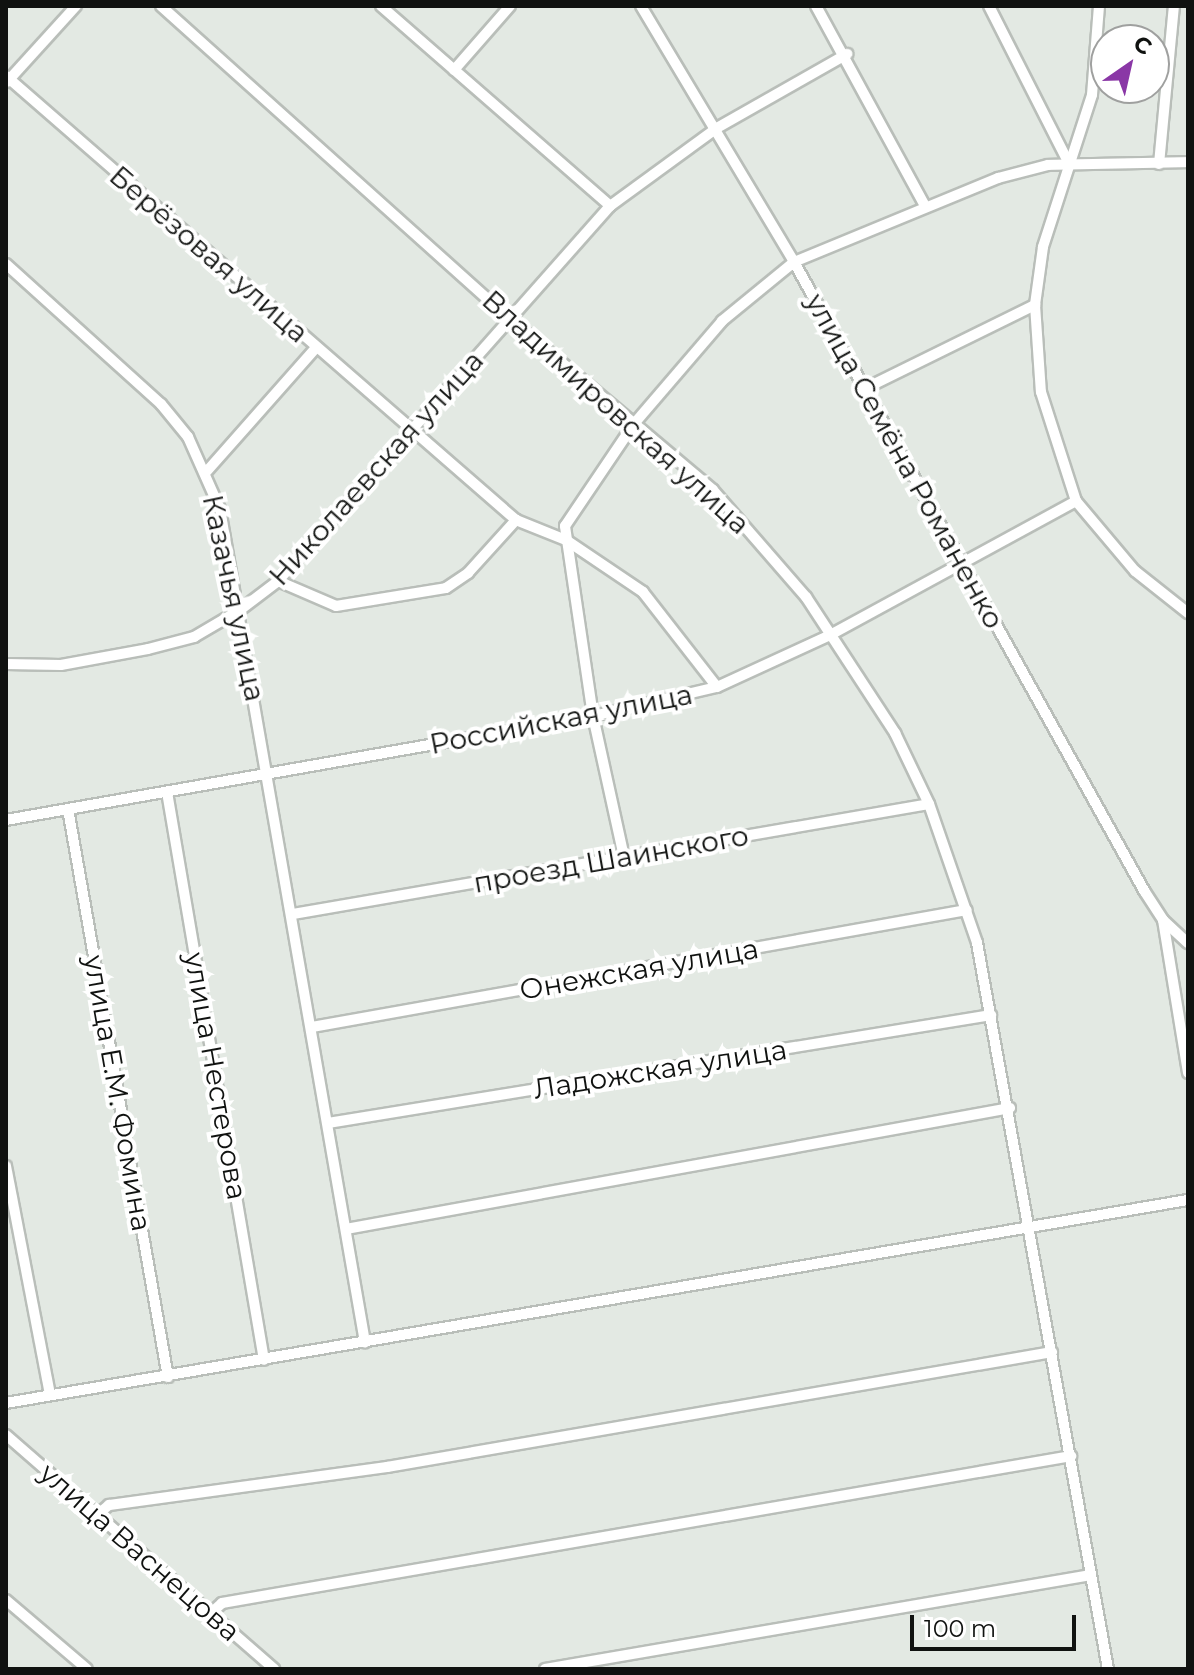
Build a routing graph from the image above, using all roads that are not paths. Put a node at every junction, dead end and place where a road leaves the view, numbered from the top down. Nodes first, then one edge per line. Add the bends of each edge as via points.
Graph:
1 (76, 6) edge
2 (161, 6) edge
3 (381, 6) edge
4 (510, 6) edge
5 (641, 6) edge
6 (816, 6) edge
7 (989, 6) edge
8 (1099, 6) edge
9 (1174, 6) edge
10 (847, 54) junction
11 (454, 70) junction
12 (7, 80) edge
13 (717, 128) junction
14 (1188, 162) edge
15 (1069, 164) junction
16 (1159, 164) junction
17 (610, 206) junction
18 (925, 206) junction
19 (794, 262) junction
20 (6, 264) edge
21 (1035, 305) junction
22 (510, 319) junction
23 (316, 348) junction
24 (864, 389) junction
25 (633, 425) junction
26 (413, 430) junction
27 (207, 471) junction
28 (1076, 501) junction
29 (516, 520) junction
30 (566, 540) junction
31 (962, 562) junction
32 (278, 581) junction
33 (240, 610) junction
34 (1188, 613) edge
35 (832, 634) junction
36 (6, 664) edge
37 (717, 687) junction
38 (593, 716) junction
39 (269, 775) junction
40 (167, 792) junction
41 (929, 804) junction
42 (68, 809) junction
43 (6, 820) edge
44 (624, 857) junction
45 (967, 910) junction
46 (293, 914) junction
47 (1163, 920) junction
48 (1188, 943) edge
49 (991, 1015) junction
50 (312, 1027) junction
51 (1188, 1073) edge
52 (1010, 1108) junction
53 (328, 1123) junction
54 (6, 1166) edge
55 (1188, 1200) edge
56 (346, 1229) junction
57 (1030, 1229) junction
58 (365, 1342) junction
59 (1052, 1352) junction
60 (264, 1360) junction
61 (168, 1377) junction
62 (50, 1395) junction
63 (6, 1403) edge
64 (6, 1435) edge
65 (1071, 1456) junction
66 (97, 1515) junction
67 (1091, 1575) junction
68 (6, 1600) edge
69 (211, 1613) junction
70 (87, 1669) edge
71 (274, 1669) edge
72 (545, 1669) edge
73 (1108, 1669) edge

1 - 12 street
2 - 22 street, Владимировская улица
3 - 11 street
4 - 11 street
5 - 13 street, улица Семёна Романенко
6 - 10 street
7 - 15 street
8 - 15 street via 1092,95
9 - 16 street
10 - 13 street, Николаевская улица
10 - 18 street
11 - 17 street
12 - 23 street, Берёзовая улица
13 - 17 street, Николаевская улица
13 - 19 street, улица Семёна Романенко
14 - 16 street
15 - 16 street
15 - 18 street via 998,178
15 - 21 street via 1043,247
17 - 22 street, Николаевская улица
18 - 19 street
19 - 24 street, улица Семёна Романенко
19 - 25 street via 722,321
20 - 27 street, Казачья улица via 161,404
21 - 24 street
21 - 28 street via 1041,392
22 - 25 street, Владимировская улица
22 - 26 street, Николаевская улица
23 - 26 street, Берёзовая улица
23 - 27 street
24 - 31 street, улица Семёна Романенко
25 - 30 street via 569,516
25 - 35 street, Владимировская улица via 747,526
26 - 29 street, Берёзовая улица
26 - 32 street, Николаевская улица
27 - 33 street, Казачья улица
28 - 31 street, Российская улица
28 - 34 street via 1135,571
29 - 30 street, Берёзовая улица
29 - 32 street via 468,573 446,588 336,606
30 - 37 street, Берёзовая улица via 643,592
30 - 38 street
31 - 35 street, Российская улица
31 - 47 street, улица Семёна Романенко
32 - 33 street, Николаевская улица
33 - 36 street, Николаевская улица via 194,637 148,649 61,665
33 - 39 street, Казачья улица
35 - 37 street, Российская улица
35 - 41 street, Владимировская улица via 895,733
37 - 38 street, Российская улица
38 - 39 street, Российская улица
38 - 44 street
39 - 40 street, Российская улица
39 - 46 street
40 - 42 street, Российская улица
40 - 60 street, улица Нестерова
41 - 44 street, проезд Шаинского
41 - 45 street, Владимировская улица
42 - 43 street, Российская улица
42 - 61 street, улица Е.М. Фомина
44 - 46 street, проезд Шаинского
45 - 49 street, Владимировская улица
45 - 50 street, Онежская улица
46 - 50 street
47 - 48 street, улица Семёна Романенко
47 - 51 street, улица Семёна Романенко
49 - 52 street, Владимировская улица
49 - 53 street, Ладожская улица
50 - 53 street
52 - 56 street
52 - 57 street, Владимировская улица
53 - 56 street
54 - 62 street
55 - 57 street
56 - 58 street
57 - 58 street
57 - 59 street, Владимировская улица
58 - 60 street
59 - 65 street, Владимировская улица
59 - 66 street via 387,1467 109,1505
60 - 61 street
61 - 62 street
62 - 63 street
64 - 66 street, улица Васнецова
65 - 67 street, Владимировская улица
65 - 69 street via 222,1603
66 - 69 street, улица Васнецова
67 - 72 street
67 - 73 street, Владимировская улица
68 - 70 street
69 - 71 street, улица Васнецова

